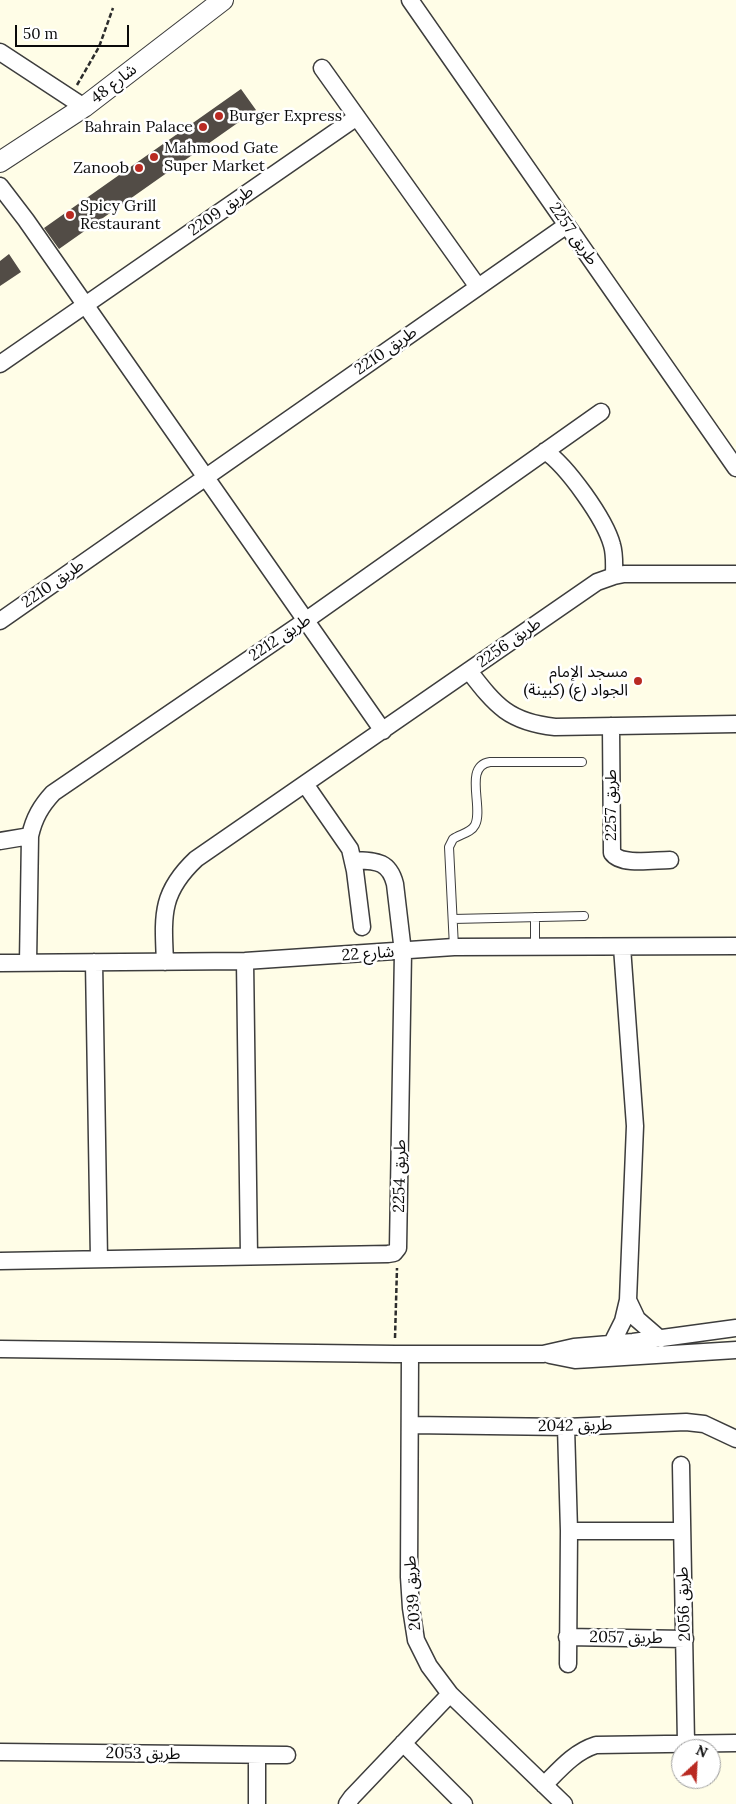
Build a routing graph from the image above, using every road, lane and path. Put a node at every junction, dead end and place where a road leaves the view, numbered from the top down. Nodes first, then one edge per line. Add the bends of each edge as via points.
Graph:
1 (223, 0) edge
2 (410, 0) edge
3 (113, 8) dead end
4 (0, 52) edge
5 (322, 68) dead end
6 (77, 102) junction
7 (356, 116) junction
8 (0, 162) edge
9 (0, 186) edge
10 (567, 225) junction
11 (478, 287) junction
12 (85, 305) junction
13 (0, 364) edge
14 (601, 412) dead end
15 (545, 451) junction
16 (736, 468) edge
17 (205, 478) junction
18 (736, 574) edge
19 (614, 576) junction
20 (0, 621) edge
21 (305, 621) junction
22 (469, 671) junction
23 (736, 724) edge
24 (611, 726) junction
25 (383, 731) junction
26 (582, 762) dead end
27 (305, 784) junction
28 (30, 836) junction
29 (0, 841) edge
30 (354, 860) junction
31 (670, 860) dead end
32 (584, 916) dead end
33 (535, 917) junction
34 (453, 919) junction
35 (362, 927) dead end
36 (736, 946) edge
37 (535, 947) junction
38 (622, 947) junction
39 (454, 948) junction
40 (403, 952) junction
41 (245, 961) junction
42 (28, 962) junction
43 (94, 962) junction
44 (165, 962) junction
45 (0, 963) edge
46 (398, 1248) junction
47 (249, 1256) junction
48 (99, 1259) junction
49 (0, 1261) edge
50 (628, 1300) junction
51 (736, 1328) edge
52 (660, 1339) junction
53 (612, 1345) junction
54 (0, 1349) edge
55 (736, 1350) edge
56 (402, 1354) junction
57 (543, 1354) junction
58 (410, 1426) junction
59 (566, 1427) junction
60 (736, 1440) edge
61 (681, 1465) dead end
62 (569, 1531) junction
63 (682, 1531) junction
64 (567, 1637) junction
65 (685, 1639) junction
66 (568, 1664) dead end
67 (450, 1694) junction
68 (686, 1739) edge
69 (403, 1743) junction
70 (671, 1743) edge
71 (721, 1743) edge
72 (736, 1743) edge
73 (0, 1752) edge
74 (256, 1755) junction
75 (287, 1755) dead end
76 (544, 1785) junction
77 (256, 1804) edge
78 (347, 1804) edge
79 (464, 1804) edge
80 (564, 1804) edge

1 - 6 street, شارع 48
2 - 10 street, طريق 2257
3 - 6 path
4 - 6 street
5 - 7 street
6 - 8 street, شارع 48
7 - 11 street
7 - 12 street, طريق 2209
9 - 12 street
10 - 11 street, طريق 2210
10 - 16 street, طريق 2257
11 - 17 street, طريق 2210
12 - 13 street, طريق 2209
12 - 17 street
14 - 15 street, طريق 2212
15 - 19 street via 567,470 603,524 612,546
15 - 21 street, طريق 2212
17 - 20 street, طريق 2210
17 - 21 street
18 - 19 street, طريق 2256
19 - 22 street, طريق 2256 via 597,582
21 - 25 street
21 - 28 street, طريق 2212 via 53,793 38,812
22 - 24 street via 502,709 518,719 555,727
22 - 25 street, طريق 2256
23 - 24 street
24 - 31 street, طريق 2257 via 612,853 624,861
25 - 27 street, طريق 2256
26 - 34 lane via 490,762 478,768 476,821 470,831 452,839 449,847
27 - 30 street
27 - 44 street, طريق 2256 via 182,872 166,906 163,924
28 - 29 street
28 - 42 street, طريق 2212
30 - 35 street
30 - 40 street via 381,863 393,876
32 - 33 lane
33 - 34 lane
33 - 37 lane
34 - 39 lane
36 - 38 street, شارع 22
37 - 38 street, شارع 22
37 - 39 street, شارع 22
38 - 50 street via 635,1126
39 - 40 street, شارع 22
40 - 41 street, شارع 22
40 - 46 street, طريق 2254
41 - 44 street, شارع 22
41 - 47 street
42 - 43 street, شارع 22
42 - 45 street, شارع 22
43 - 44 street, شارع 22
43 - 48 street
46 - 47 street via 388,1254
46 - 56 path
47 - 48 street
48 - 49 street
50 - 52 street via 637,1319
50 - 53 street
51 - 52 street
52 - 53 street
53 - 57 street via 574,1347
54 - 56 street
55 - 57 street via 575,1360
56 - 57 street
56 - 58 street, طريق 2039
58 - 59 street, طريق 2042
58 - 67 street, طريق 2039 via 411,1608 416,1640 429,1666
59 - 60 street, طريق 2042 via 686,1422 704,1424
59 - 62 street, طريق 2057
61 - 63 street, طريق 2056
62 - 63 street
62 - 64 street, طريق 2057
63 - 65 street, طريق 2056
64 - 65 street, طريق 2057
64 - 66 street, طريق 2057
65 - 68 street, طريق 2056
67 - 69 street
67 - 76 street, طريق 2039
69 - 78 street
69 - 79 street
70 - 76 street via 596,1745 573,1756
71 - 72 street
73 - 74 street, طريق 2053
74 - 75 street, طريق 2053
74 - 77 street
76 - 80 street, طريق 2039

